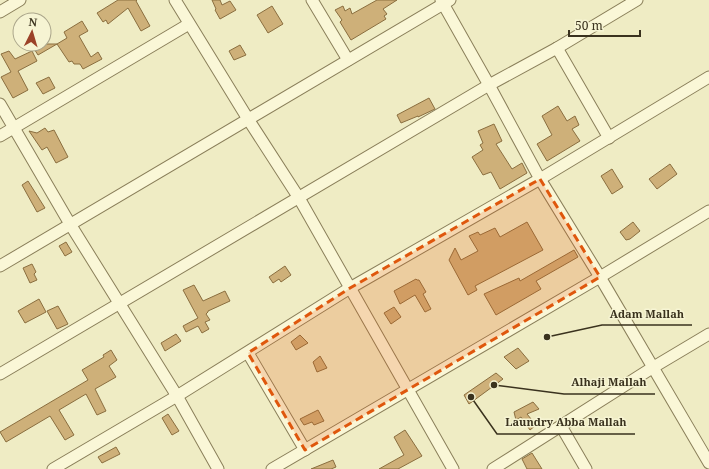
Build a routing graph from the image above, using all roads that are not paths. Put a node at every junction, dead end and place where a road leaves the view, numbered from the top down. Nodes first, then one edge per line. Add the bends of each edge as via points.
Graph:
1 (20, 0) edge
2 (175, 0) edge
3 (312, 0) edge
4 (637, 0) edge
5 (445, 1) edge
6 (0, 12) edge
7 (189, 24) junction
8 (557, 48) junction
9 (348, 60) junction
10 (709, 77) edge
11 (489, 85) junction
12 (0, 104) edge
13 (248, 119) junction
14 (15, 128) junction
15 (0, 136) edge
16 (608, 138) junction
17 (540, 179) junction
18 (299, 198) junction
19 (709, 212) edge
20 (70, 224) junction
21 (0, 266) edge
22 (600, 277) junction
23 (350, 288) junction
24 (119, 304) junction
25 (709, 334) edge
26 (248, 353) junction
27 (652, 368) junction
28 (0, 374) edge
29 (408, 390) junction
30 (177, 396) junction
31 (561, 426) junction
32 (305, 450) junction
33 (709, 463) edge
34 (53, 469) edge
35 (218, 469) edge
36 (272, 469) edge
37 (453, 469) edge
38 (493, 469) edge
39 (586, 469) edge

1 - 6 street
2 - 7 street
3 - 9 street
4 - 8 street
5 - 9 street
5 - 11 street
7 - 13 street
7 - 14 street
8 - 11 street
8 - 16 street
9 - 13 street
10 - 16 street
11 - 17 street
11 - 18 street
12 - 14 street
13 - 18 street
13 - 20 street
14 - 15 street
14 - 20 street
16 - 17 street
17 - 22 street
17 - 23 street
18 - 23 street
18 - 24 street
19 - 22 street
20 - 21 street
20 - 24 street
22 - 27 street
22 - 29 street
23 - 26 street
23 - 29 street
24 - 28 street
24 - 30 street
25 - 27 street
26 - 30 street
26 - 32 street
27 - 31 street
27 - 33 street
29 - 32 street
29 - 37 street
30 - 34 street
30 - 35 street
31 - 38 street
31 - 39 street
32 - 36 street

